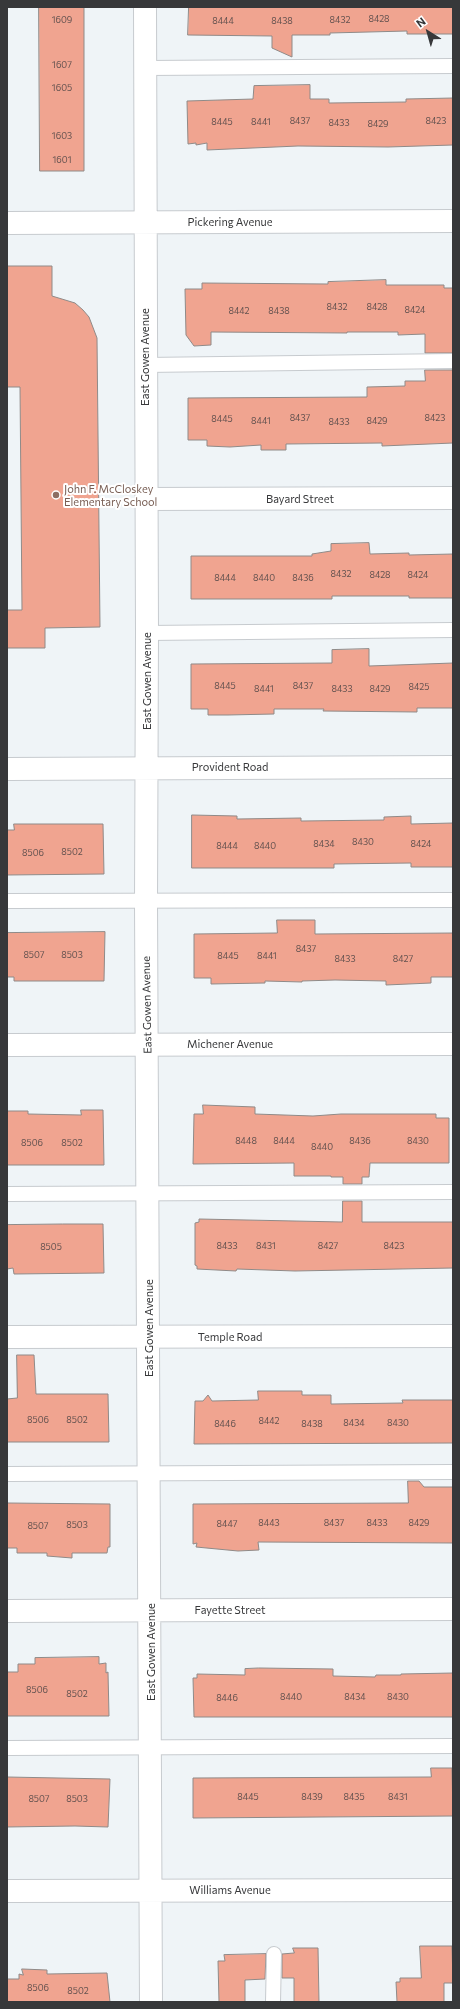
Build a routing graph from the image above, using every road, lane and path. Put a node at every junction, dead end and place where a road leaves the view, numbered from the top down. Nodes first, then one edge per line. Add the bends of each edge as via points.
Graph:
1 (145, 7) edge
2 (453, 66) edge
3 (145, 68) junction
4 (453, 221) edge
5 (146, 222) junction
6 (7, 223) edge
7 (453, 361) edge
8 (145, 365) junction
9 (453, 498) edge
10 (146, 499) junction
11 (453, 630) edge
12 (147, 633) junction
13 (453, 767) edge
14 (147, 768) junction
15 (7, 769) edge
16 (453, 900) edge
17 (7, 901) edge
18 (146, 902) junction
19 (453, 1044) edge
20 (7, 1045) edge
21 (147, 1045) junction
22 (453, 1192) edge
23 (148, 1193) junction
24 (7, 1194) edge
25 (453, 1336) edge
26 (7, 1337) edge
27 (149, 1337) junction
28 (453, 1472) edge
29 (149, 1473) junction
30 (7, 1474) edge
31 (453, 1609) edge
32 (151, 1610) junction
33 (7, 1611) edge
34 (453, 1746) edge
35 (7, 1748) edge
36 (151, 1748) junction
37 (152, 1890) junction
38 (453, 1890) edge
39 (7, 1891) edge
40 (274, 1954) dead end
41 (151, 2002) edge
42 (273, 2002) edge

1 - 3 street, East Gowen Avenue
2 - 3 lane
3 - 5 street, East Gowen Avenue
4 - 5 street, Pickering Avenue
5 - 6 street, Pickering Avenue
5 - 8 street, East Gowen Avenue
7 - 8 lane
8 - 10 street, East Gowen Avenue
9 - 10 street, Bayard Street
10 - 12 street, East Gowen Avenue
11 - 12 lane
12 - 14 street, East Gowen Avenue
13 - 14 street, Provident Road
14 - 15 street, Provident Road
14 - 18 street, East Gowen Avenue
16 - 18 lane
17 - 18 lane
18 - 21 street, East Gowen Avenue
19 - 21 street, Michener Avenue
20 - 21 street, Michener Avenue
21 - 23 street, East Gowen Avenue
22 - 23 lane
23 - 24 lane
23 - 27 street, East Gowen Avenue
25 - 27 street, Temple Road
26 - 27 street, Temple Road
27 - 29 street, East Gowen Avenue
28 - 29 lane
29 - 30 lane
29 - 32 street, East Gowen Avenue
31 - 32 street, Fayette Street
32 - 33 street, Fayette Street
32 - 36 street, East Gowen Avenue
34 - 36 lane
35 - 36 lane
36 - 37 street, East Gowen Avenue
37 - 38 street, Williams Avenue
37 - 39 street, Williams Avenue
37 - 41 street, East Gowen Avenue
40 - 42 lane

